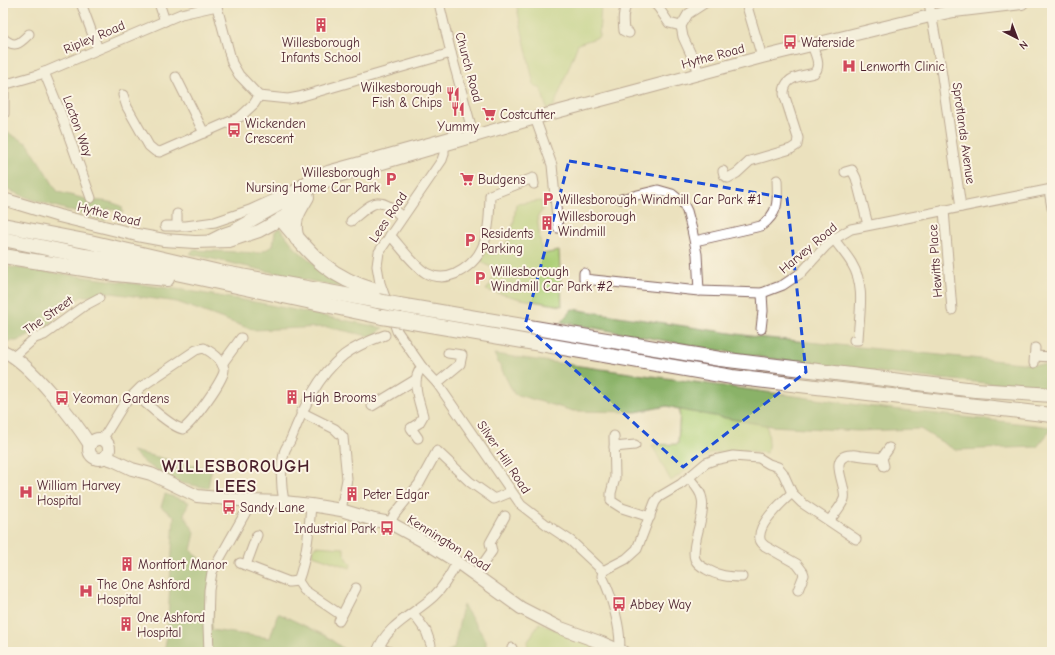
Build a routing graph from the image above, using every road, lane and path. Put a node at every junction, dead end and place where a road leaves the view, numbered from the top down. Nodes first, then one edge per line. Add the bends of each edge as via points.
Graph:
1 (81, 3) edge
2 (160, 3) edge
3 (439, 3) edge
4 (628, 3) edge
5 (654, 3) edge
6 (705, 3) edge
7 (746, 3) edge
8 (929, 3) edge
9 (1022, 3) edge
10 (216, 5) edge
11 (930, 16) junction
12 (165, 21) junction
13 (681, 26) junction
14 (624, 32) dead end
15 (29, 34) dead end
16 (3, 38) edge
17 (812, 45) junction
18 (98, 49) junction
19 (451, 53) junction
20 (762, 57) junction
21 (44, 72) junction
22 (700, 74) junction
23 (176, 77) dead end
24 (3, 85) edge
25 (123, 95) dead end
26 (259, 96) junction
27 (4, 104) edge
28 (4, 114) dead end
29 (535, 118) junction
30 (460, 129) dead end
31 (204, 133) junction
32 (474, 137) junction
33 (444, 146) junction
34 (414, 150) junction
35 (723, 171) dead end
36 (845, 172) dead end
37 (319, 179) junction
38 (777, 180) dead end
39 (534, 184) dead end
40 (1050, 190) edge
41 (307, 197) junction
42 (91, 198) dead end
43 (621, 199) dead end
44 (3, 200) edge
45 (961, 207) junction
46 (1052, 208) edge
47 (944, 210) junction
48 (176, 214) dead end
49 (402, 217) junction
50 (281, 219) junction
51 (351, 221) dead end
52 (3, 225) edge
53 (868, 225) junction
54 (165, 226) dead end
55 (177, 226) junction
56 (558, 228) dead end
57 (233, 232) junction
58 (390, 235) junction
59 (3, 239) edge
60 (298, 239) junction
61 (834, 239) junction
62 (210, 241) junction
63 (695, 241) junction
64 (3, 256) edge
65 (474, 261) junction
66 (481, 267) dead end
67 (584, 273) dead end
68 (229, 285) junction
69 (699, 290) junction
70 (762, 294) junction
71 (377, 296) junction
72 (99, 298) dead end
73 (952, 310) dead end
74 (399, 325) junction
75 (761, 329) dead end
76 (385, 335) dead end
77 (241, 338) dead end
78 (854, 340) dead end
79 (3, 351) edge
80 (448, 352) dead end
81 (1035, 356) dead end
82 (1052, 357) edge
83 (14, 358) junction
84 (222, 364) junction
85 (422, 367) junction
86 (415, 380) junction
87 (437, 383) junction
88 (136, 392) junction
89 (1052, 395) edge
90 (372, 406) dead end
91 (301, 412) junction
92 (1052, 414) edge
93 (614, 436) dead end
94 (418, 438) dead end
95 (99, 443) junction
96 (635, 445) dead end
97 (614, 447) junction
98 (889, 448) dead end
99 (104, 458) junction
100 (132, 469) junction
101 (689, 478) junction
102 (660, 484) dead end
103 (511, 492) junction
104 (665, 493) junction
105 (792, 493) junction
106 (250, 501) junction
107 (284, 502) junction
108 (311, 505) junction
109 (341, 510) junction
110 (505, 516) dead end
111 (650, 518) junction
112 (830, 520) junction
113 (390, 523) junction
114 (257, 532) dead end
115 (856, 539) dead end
116 (457, 562) junction
117 (601, 569) junction
118 (475, 575) junction
119 (742, 577) dead end
120 (298, 581) junction
121 (357, 587) dead end
122 (798, 590) dead end
123 (413, 613) junction
124 (431, 645) dead end
125 (378, 650) edge
126 (209, 652) edge
127 (390, 652) edge
128 (621, 652) edge

1 - 18 street
2 - 12 street
3 - 19 street, Church Road
4 - 14 street via 623,10
5 - 13 street via 669,23
6 - 13 street via 688,14
7 - 20 street
8 - 11 street, Sprotlands Avenue
9 - 11 main road, Hythe Road
10 - 12 street, Ripley Road
10 - 26 street via 232,63 239,75
11 - 17 main road, Hythe Road
11 - 45 street, Sprotlands Avenue via 940,62
12 - 18 street, Ripley Road
13 - 22 street via 683,37
15 - 16 street via 23,47
17 - 20 main road, Hythe Road
17 - 35 street via 817,70 789,80 784,86 784,94 798,138 797,145 750,161 728,178
18 - 21 street, Ripley Road
19 - 26 street via 299,97 288,99
19 - 32 street, Church Road
20 - 22 main road, Hythe Road
21 - 24 street, Ripley Road
21 - 42 street, Lacton Way via 58,106 83,190
22 - 29 main road, Hythe Road
23 - 31 street via 177,89
24 - 27 street, Ripley Road
25 - 31 street via 123,108 155,151 163,152
26 - 31 street via 240,117
27 - 28 street, Ripley Road
29 - 32 main road, Hythe Road
29 - 56 street via 552,166
30 - 34 street, Hythe Road via 456,134
32 - 33 main road, Hythe Road
33 - 34 main road, Hythe Road
33 - 49 street, Lees Road via 442,160
34 - 37 main road, Hythe Road via 338,176
36 - 53 street via 852,170 856,178
37 - 41 main road, Hythe Road
37 - 55 street, Hythe Road via 250,210 215,222
37 - 57 main road, Hythe Road via 304,191
38 - 63 street via 776,207 768,221 761,226
39 - 65 street via 533,178 490,195 487,235
40 - 45 street, Harvey Road
40 - 46 street
41 - 50 main road, Hythe Road
41 - 60 highway via 294,227
43 - 63 street via 658,190 672,194 687,211
44 - 62 main road, Hythe Road via 153,239 178,242
45 - 47 street, Harvey Road
47 - 53 street, Harvey Road
47 - 73 street, Hewitts Place
48 - 55 street
49 - 51 street via 382,202 366,208
49 - 58 street, Lees Road
50 - 57 main road via 274,217 250,229
50 - 60 highway
50 - 62 main road, Hythe Road via 241,238
52 - 71 highway via 220,272
53 - 61 street, Harvey Road via 851,229
54 - 55 street, Hythe Road
57 - 62 main road, Hythe Road
58 - 65 street via 427,274 451,276
58 - 74 street, Lees Road via 380,249 377,266 380,283
59 - 68 highway
60 - 71 highway via 313,257 330,271
61 - 70 street, Harvey Road via 801,273 783,285
61 - 78 street via 853,265 858,278 861,298 858,340
63 - 69 street
64 - 68 highway via 115,274
65 - 66 street
67 - 69 street, Harvey Road via 584,279
68 - 74 highway, bridge via 382,317
69 - 70 street, Harvey Road
70 - 75 street
71 - 89 highway, bridge via 548,331 720,359 975,390
72 - 83 street, The Street via 36,338
74 - 85 street, Silver Hill Road
74 - 92 highway via 732,377
76 - 91 street via 342,357 332,366 316,386
77 - 84 street
79 - 83 main road
80 - 87 street via 462,355 460,364
81 - 82 street
83 - 95 main road via 51,393 80,431
84 - 88 street via 220,358 201,348
84 - 88 street via 224,376 192,422 183,429 175,426 143,401
85 - 86 street
85 - 87 street, Silver Hill Road
86 - 90 street
86 - 94 street via 423,416 419,423 411,428
87 - 103 street, Silver Hill Road
88 - 95 street via 124,404
91 - 107 street via 284,452
91 - 109 street via 335,429 343,438 347,479
93 - 97 street
95 - 99 main road via 108,454
95 - 99 main road, Kennington Road via 90,451 98,459
95 - 100 main road
96 - 97 street
97 - 111 street via 615,478 611,501 622,508
98 - 112 street via 883,462 853,454 843,458 838,470 844,498
99 - 100 main road, Kennington Road
100 - 106 main road, Kennington Road via 151,474 198,496
101 - 104 street
101 - 105 street via 706,463 714,460 733,456 759,458 778,467
101 - 119 street via 703,500 694,558 698,564 727,581
102 - 104 street
103 - 113 street via 494,498 470,482 437,450 419,484
103 - 117 street, Silver Hill Road via 522,506 572,541
104 - 111 street via 655,502
105 - 112 street via 802,503
105 - 122 street via 775,510 755,538 797,564 808,576
106 - 107 main road, Kennington Road
106 - 126 street via 212,572 208,590
107 - 108 main road, Kennington Road
108 - 109 main road, Kennington Road
108 - 120 street via 307,545
109 - 113 main road, Kennington Road
110 - 118 street via 490,543 492,551
111 - 117 street via 636,549 626,559
112 - 115 street via 842,534
113 - 116 main road, Kennington Road
114 - 120 street via 243,564 288,582
116 - 118 main road, Kennington Road
116 - 123 street via 435,596
117 - 128 street via 621,639
118 - 128 main road, Kennington Road via 521,608
120 - 121 street via 304,590 340,618
123 - 124 street via 422,624 424,636
123 - 125 street via 393,627
125 - 127 street

